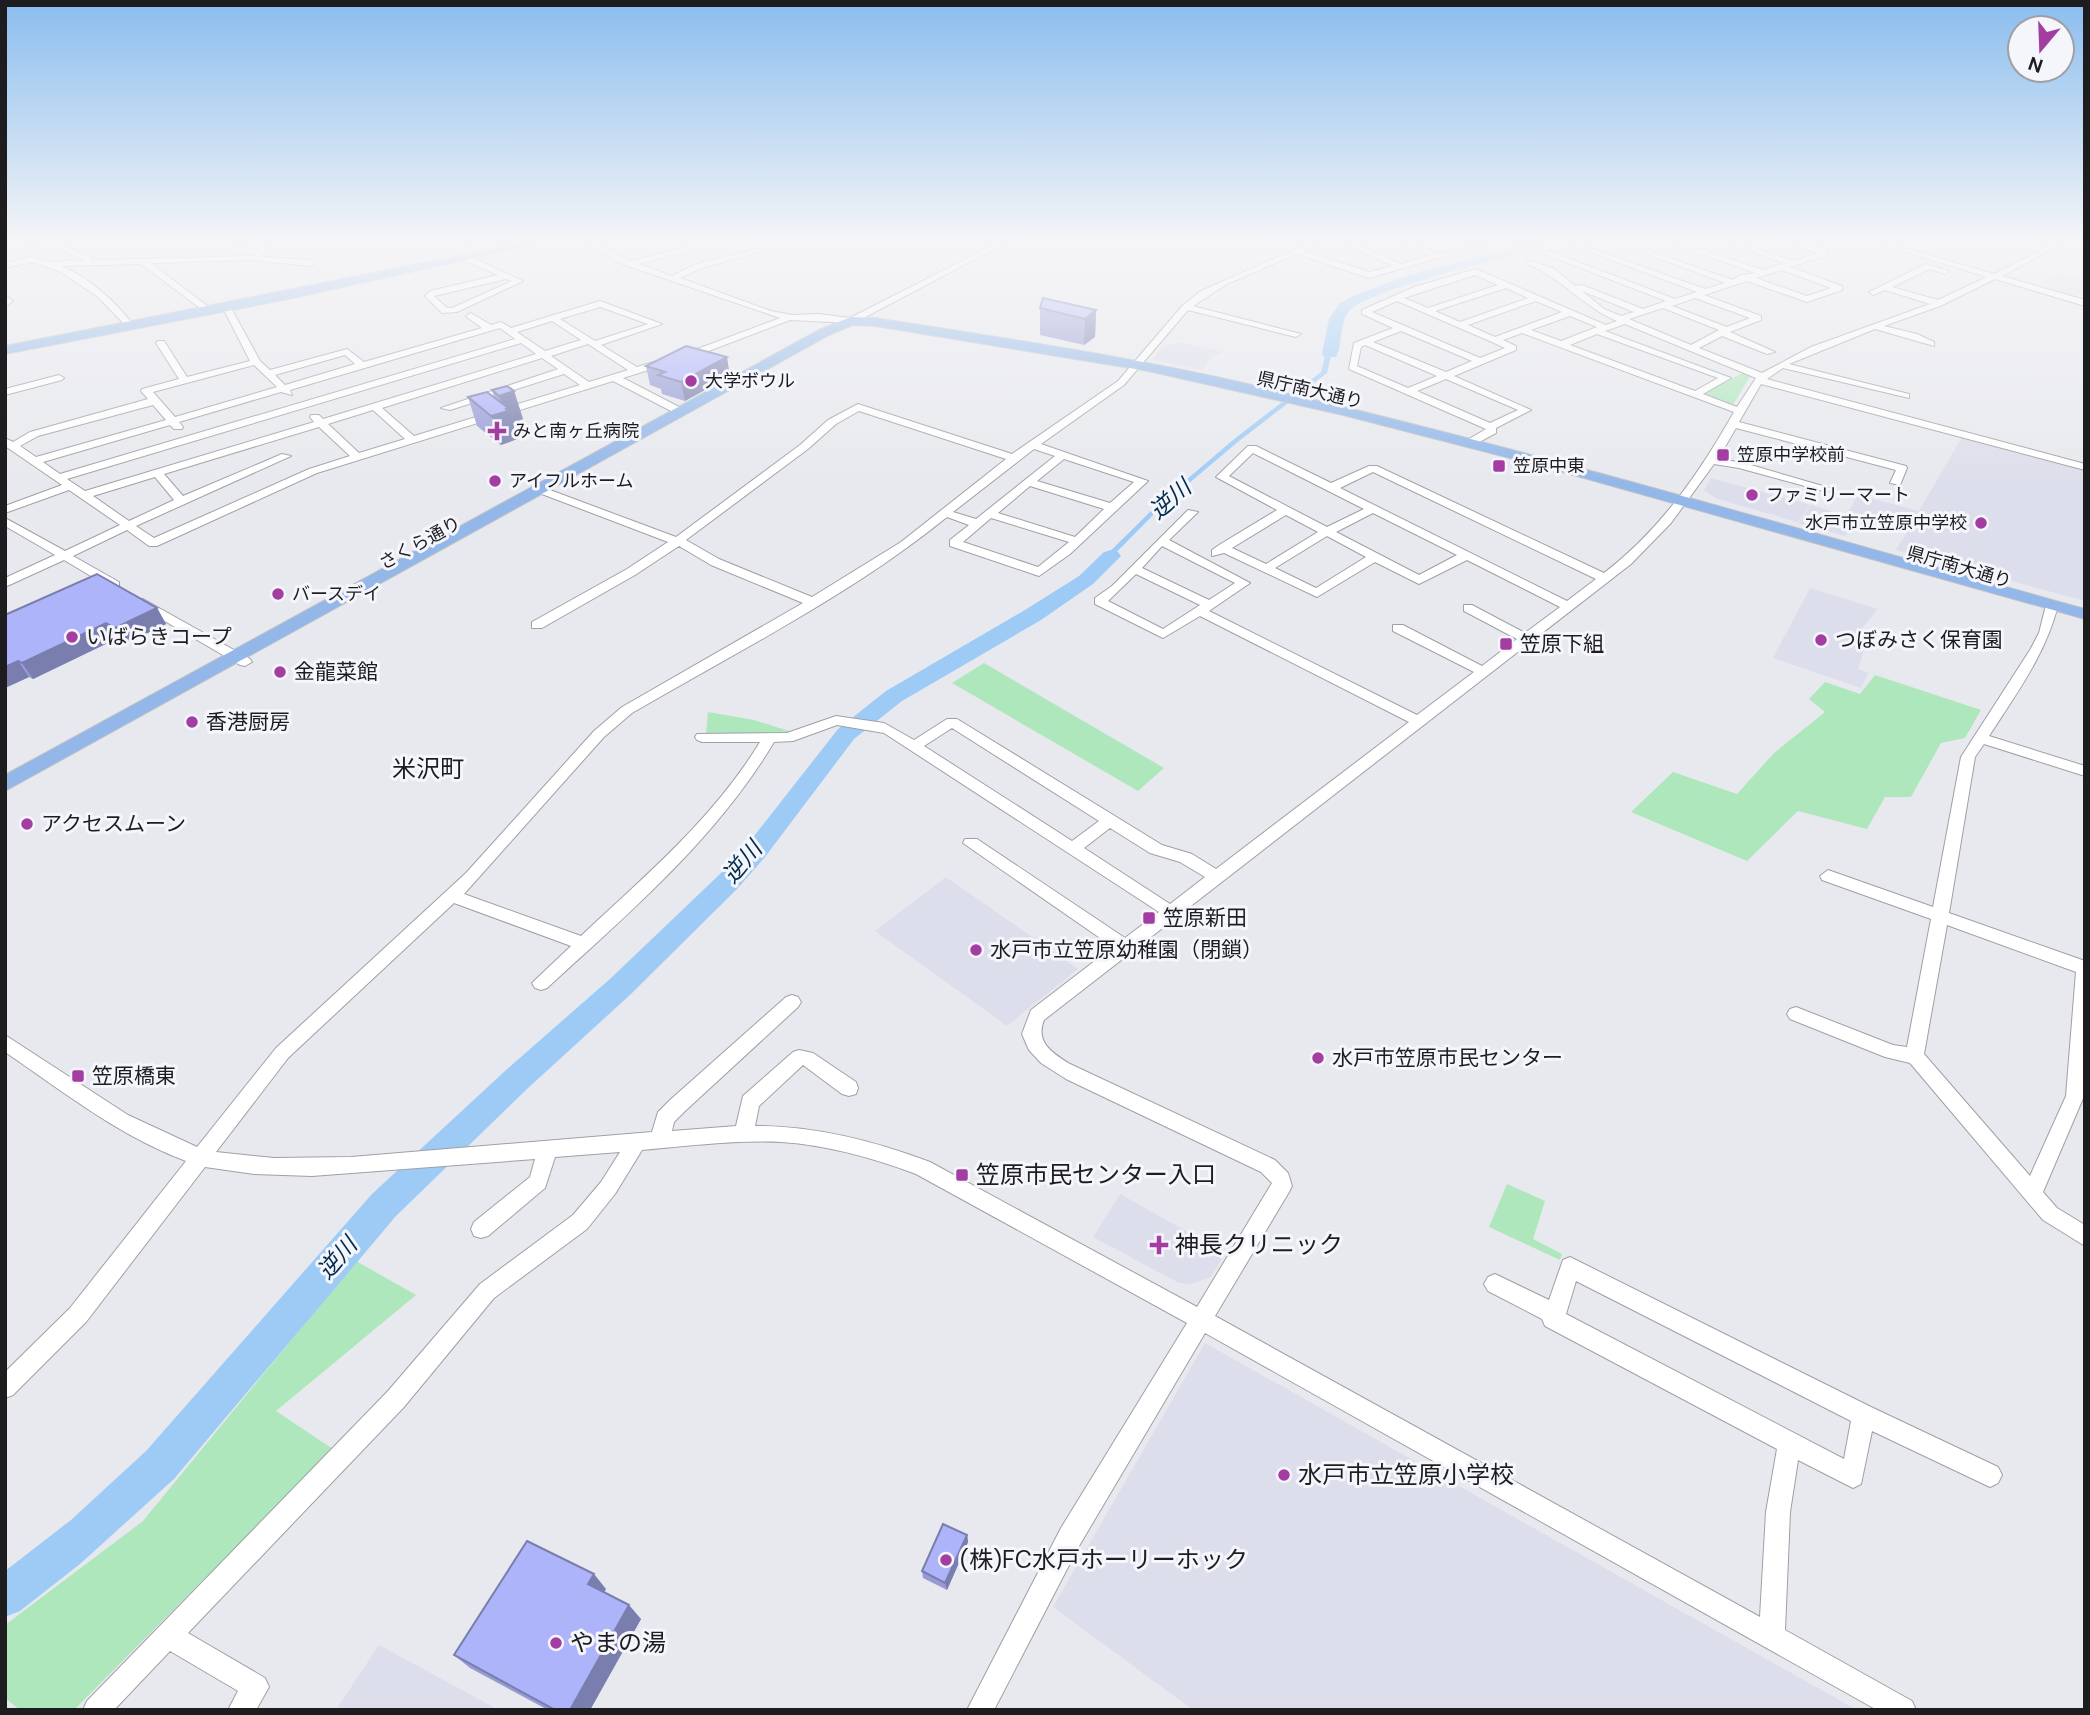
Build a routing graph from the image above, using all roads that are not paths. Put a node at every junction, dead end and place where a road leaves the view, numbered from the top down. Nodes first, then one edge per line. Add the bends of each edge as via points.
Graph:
1 (127, 324) edge
2 (144, 324) edge
3 (236, 324) edge
4 (483, 324) edge
5 (533, 324) edge
6 (562, 324) edge
7 (657, 324) edge
8 (773, 324) edge
9 (844, 324) edge
10 (847, 324) edge
11 (892, 324) edge
12 (1172, 324) edge
13 (1255, 324) edge
14 (1392, 324) edge
15 (1538, 324) edge
16 (1591, 324) edge
17 (1613, 324) edge
18 (1633, 324) edge
19 (1708, 324) edge
20 (1743, 324) edge
21 (1885, 324) edge
22 (1460, 325) edge
23 (130, 327) junction
24 (1877, 327) junction
25 (489, 328) junction
26 (1401, 328) junction
27 (1601, 329) junction
28 (1522, 330) junction
29 (510, 331) junction
30 (1725, 331) junction
31 (1296, 334) dead end
32 (522, 340) junction
33 (1495, 340) junction
34 (1365, 342) junction
35 (161, 343) dead end
36 (591, 343) junction
37 (1931, 344) dead end
38 (1560, 345) junction
39 (1692, 348) junction
40 (5, 350) edge
41 (1770, 352) dead end
42 (544, 355) junction
43 (386, 359) junction
44 (1480, 361) junction
45 (256, 362) junction
46 (1781, 365) junction
47 (363, 366) junction
48 (1134, 369) junction
49 (566, 370) junction
50 (634, 370) junction
51 (268, 374) junction
52 (405, 375) junction
53 (1445, 375) junction
54 (613, 377) junction
55 (59, 378) dead end
56 (1761, 378) junction
57 (184, 380) junction
58 (587, 385) junction
59 (283, 389) junction
60 (425, 391) junction
61 (5, 392) edge
62 (1407, 392) junction
63 (1694, 395) junction
64 (1905, 396) dead end
65 (154, 401) junction
66 (301, 405) junction
67 (1304, 405) junction
68 (374, 407) junction
69 (446, 408) junction
70 (679, 411) junction
71 (1740, 411) junction
72 (173, 421) junction
73 (321, 423) junction
74 (466, 424) junction
75 (1733, 424) junction
76 (1490, 427) junction
77 (188, 439) junction
78 (412, 440) junction
79 (263, 441) junction
80 (8, 444) edge
81 (1468, 444) junction
82 (1033, 445) junction
83 (1062, 454) junction
84 (286, 456) junction
85 (357, 457) junction
86 (205, 458) junction
87 (1014, 458) junction
88 (35, 461) junction
89 (1712, 461) junction
90 (2085, 467) edge
91 (313, 471) junction
92 (157, 473) junction
93 (59, 478) junction
94 (1028, 482) junction
95 (1896, 483) dead end
96 (71, 486) junction
97 (1330, 488) junction
98 (1828, 489) dead end
99 (543, 491) junction
100 (85, 495) junction
101 (181, 501) junction
102 (1111, 507) junction
103 (1681, 507) junction
104 (1374, 508) junction
105 (5, 510) edge
106 (1286, 510) junction
107 (1192, 512) dead end
108 (945, 513) junction
109 (989, 514) junction
110 (5, 521) edge
111 (978, 524) junction
112 (126, 526) junction
113 (1326, 531) junction
114 (677, 541) junction
115 (1077, 541) junction
116 (1161, 541) junction
117 (1223, 548) junction
118 (65, 554) junction
119 (1467, 555) junction
120 (1374, 557) junction
121 (1202, 561) junction
122 (1135, 569) junction
123 (1266, 569) junction
124 (1605, 579) junction
125 (5, 583) edge
126 (813, 601) junction
127 (1568, 606) junction
128 (1205, 608) junction
129 (1468, 608) dead end
130 (2051, 610) junction
131 (2085, 614) edge
132 (537, 625) dead end
133 (2085, 625) edge
134 (1398, 628) dead end
135 (1526, 639) junction
136 (239, 659) junction
137 (1482, 671) junction
138 (1418, 721) junction
139 (702, 737) dead end
140 (770, 738) junction
141 (1980, 738) junction
142 (914, 746) junction
143 (2085, 771) edge
144 (5, 784) edge
145 (5, 797) edge
146 (1110, 820) junction
147 (971, 843) dead end
148 (1072, 849) junction
149 (1828, 876) dead end
150 (1216, 877) junction
151 (451, 896) junction
152 (1171, 912) junction
153 (1938, 915) junction
154 (584, 944) junction
155 (1125, 947) junction
156 (2085, 968) edge
157 (541, 983) dead end
158 (792, 1002) dead end
159 (1796, 1014) dead end
160 (5, 1042) edge
161 (1915, 1056) junction
162 (849, 1088) dead end
163 (744, 1134) junction
164 (660, 1140) junction
165 (636, 1143) junction
166 (548, 1150) junction
167 (200, 1157) junction
168 (2032, 1195) junction
169 (481, 1229) dead end
170 (2085, 1237) edge
171 (1495, 1284) dead end
172 (1555, 1314) junction
173 (1200, 1321) junction
174 (5, 1387) edge
175 (1863, 1415) junction
176 (1789, 1443) junction
177 (1990, 1475) dead end
178 (169, 1636) junction
179 (1772, 1636) junction
180 (96, 1710) edge
181 (241, 1710) edge
182 (980, 1710) edge
183 (1903, 1710) edge

1 - 23 street
2 - 23 main road
3 - 45 street
4 - 25 street
5 - 29 street
6 - 36 street
7 - 36 street
8 - 50 street
9 - 70 main road, さくら通り
10 - 99 main road, さくら通り
11 - 48 main road, 県庁南大通り
12 - 48 street
13 - 31 street
14 - 26 street
15 - 28 street
16 - 27 street
17 - 27 street
18 - 39 street
19 - 30 street
20 - 30 street
21 - 24 street
22 - 33 street
23 - 40 main road
24 - 37 street
24 - 46 street
25 - 29 street via 501,325
25 - 43 street
26 - 34 street
26 - 44 street
27 - 38 street
27 - 63 street via 1726,378
28 - 33 street
28 - 38 street
29 - 32 street
30 - 39 street
30 - 41 street
32 - 42 street
32 - 52 street
33 - 44 street via 1513,348
34 - 53 street
34 - 62 street via 1357,345 1352,367
35 - 57 street
36 - 42 street
36 - 50 street
38 - 63 street
39 - 56 street
42 - 49 street
42 - 60 street
43 - 47 street
43 - 52 street
44 - 53 street
45 - 51 street
45 - 57 street
46 - 56 street
46 - 64 street
47 - 51 street via 347,352
47 - 59 street
48 - 67 main road, 県庁南大通り
48 - 82 street
49 - 58 street
49 - 69 street
50 - 54 street
51 - 59 street
52 - 60 street
52 - 66 street
53 - 62 street
53 - 76 street via 1526,410
54 - 58 street
54 - 70 street
55 - 61 street
56 - 71 street
56 - 90 street
57 - 65 street via 146,391
58 - 74 street
59 - 66 street
59 - 72 street
60 - 68 street
60 - 69 street
62 - 76 street
63 - 71 street
65 - 72 street
65 - 80 street
66 - 73 street
66 - 77 street
67 - 81 main road, 県庁南大通り
67 - 103 main road, 県庁南大通り
68 - 73 street
68 - 78 street
69 - 74 street
70 - 99 main road, さくら通り
71 - 75 street
72 - 77 street
72 - 88 street
73 - 79 street
73 - 85 street
74 - 78 street
75 - 89 street
75 - 95 street via 1902,468
76 - 81 street via 1492,431
77 - 86 street
77 - 93 street
78 - 85 street
79 - 84 street
79 - 86 street
80 - 88 street
81 - 103 main road, 県庁南大通り
82 - 83 street
82 - 87 street
83 - 94 street
83 - 102 street via 1142,481
84 - 91 street
84 - 101 street
85 - 91 street
86 - 92 street
87 - 108 street
87 - 114 street via 858,407
88 - 93 street
89 - 98 street
89 - 103 street
91 - 112 street via 153,543
92 - 100 street
92 - 101 street
93 - 96 street
94 - 102 street
94 - 109 street
96 - 100 street
96 - 105 street
97 - 104 street
97 - 106 street via 1252,448 1222,477
97 - 124 street via 1373,468
99 - 114 street
99 - 136 main road, さくら通り
100 - 112 street
101 - 112 street
102 - 115 street
103 - 124 street
103 - 130 main road, 県庁南大通り
104 - 113 street
104 - 119 street
106 - 113 street
106 - 117 street
107 - 116 street
108 - 111 street
108 - 126 street via 877,564
109 - 111 street
109 - 115 street
110 - 118 street
111 - 115 street via 954,543 1039,572
112 - 118 street
113 - 120 street
113 - 123 street
114 - 126 street
114 - 132 street
116 - 121 street
116 - 122 street
117 - 121 street
117 - 123 street
118 - 125 street
118 - 136 street
119 - 120 street via 1419,580
119 - 127 street
120 - 123 street via 1317,593
121 - 128 street via 1244,583
122 - 128 street
122 - 128 street via 1100,601 1163,634
124 - 127 street
126 - 151 street via 627,710 599,734
127 - 135 street
128 - 138 street
129 - 135 street
130 - 131 main road, 県庁南大通り
130 - 133 main road, 県庁南大通り
130 - 141 street via 2037,650
134 - 137 street
135 - 137 street
136 - 144 main road, さくら通り
136 - 145 main road, さくら通り
137 - 138 street
138 - 150 street
139 - 140 street
140 - 142 street via 788,738 840,721 879,726
140 - 154 street via 690,841
141 - 143 street
141 - 153 street via 1963,774
142 - 146 street via 952,722
142 - 148 street
146 - 148 street
146 - 150 street via 1156,849 1186,858
147 - 155 street
148 - 152 street
149 - 153 street
150 - 152 street
151 - 154 street
151 - 167 street via 306,1028
152 - 155 street
153 - 156 street
153 - 161 street
154 - 157 street
155 - 173 street via 1037,1015 1032,1039 1045,1056 1072,1073 1268,1166 1281,1179 1279,1194
156 - 168 street via 2075,1096
158 - 164 street via 665,1118
159 - 161 street via 1892,1052
160 - 167 street via 114,1116
161 - 168 street
162 - 163 street via 799,1057 750,1102
163 - 164 street
163 - 173 street via 829,1140 923,1168
164 - 165 street
165 - 166 street
165 - 178 street via 580,1222 487,1291 396,1399
166 - 167 street via 351,1166 277,1167
166 - 169 street via 538,1182
167 - 174 street via 78,1315
168 - 170 street via 2050,1214
171 - 172 street
172 - 175 street via 1570,1267
172 - 176 street via 1553,1319
173 - 179 street
173 - 182 street via 1070,1537
175 - 176 street via 1853,1476
175 - 177 street
176 - 179 street via 1778,1512
178 - 180 street
178 - 181 street via 256,1688
179 - 183 street

